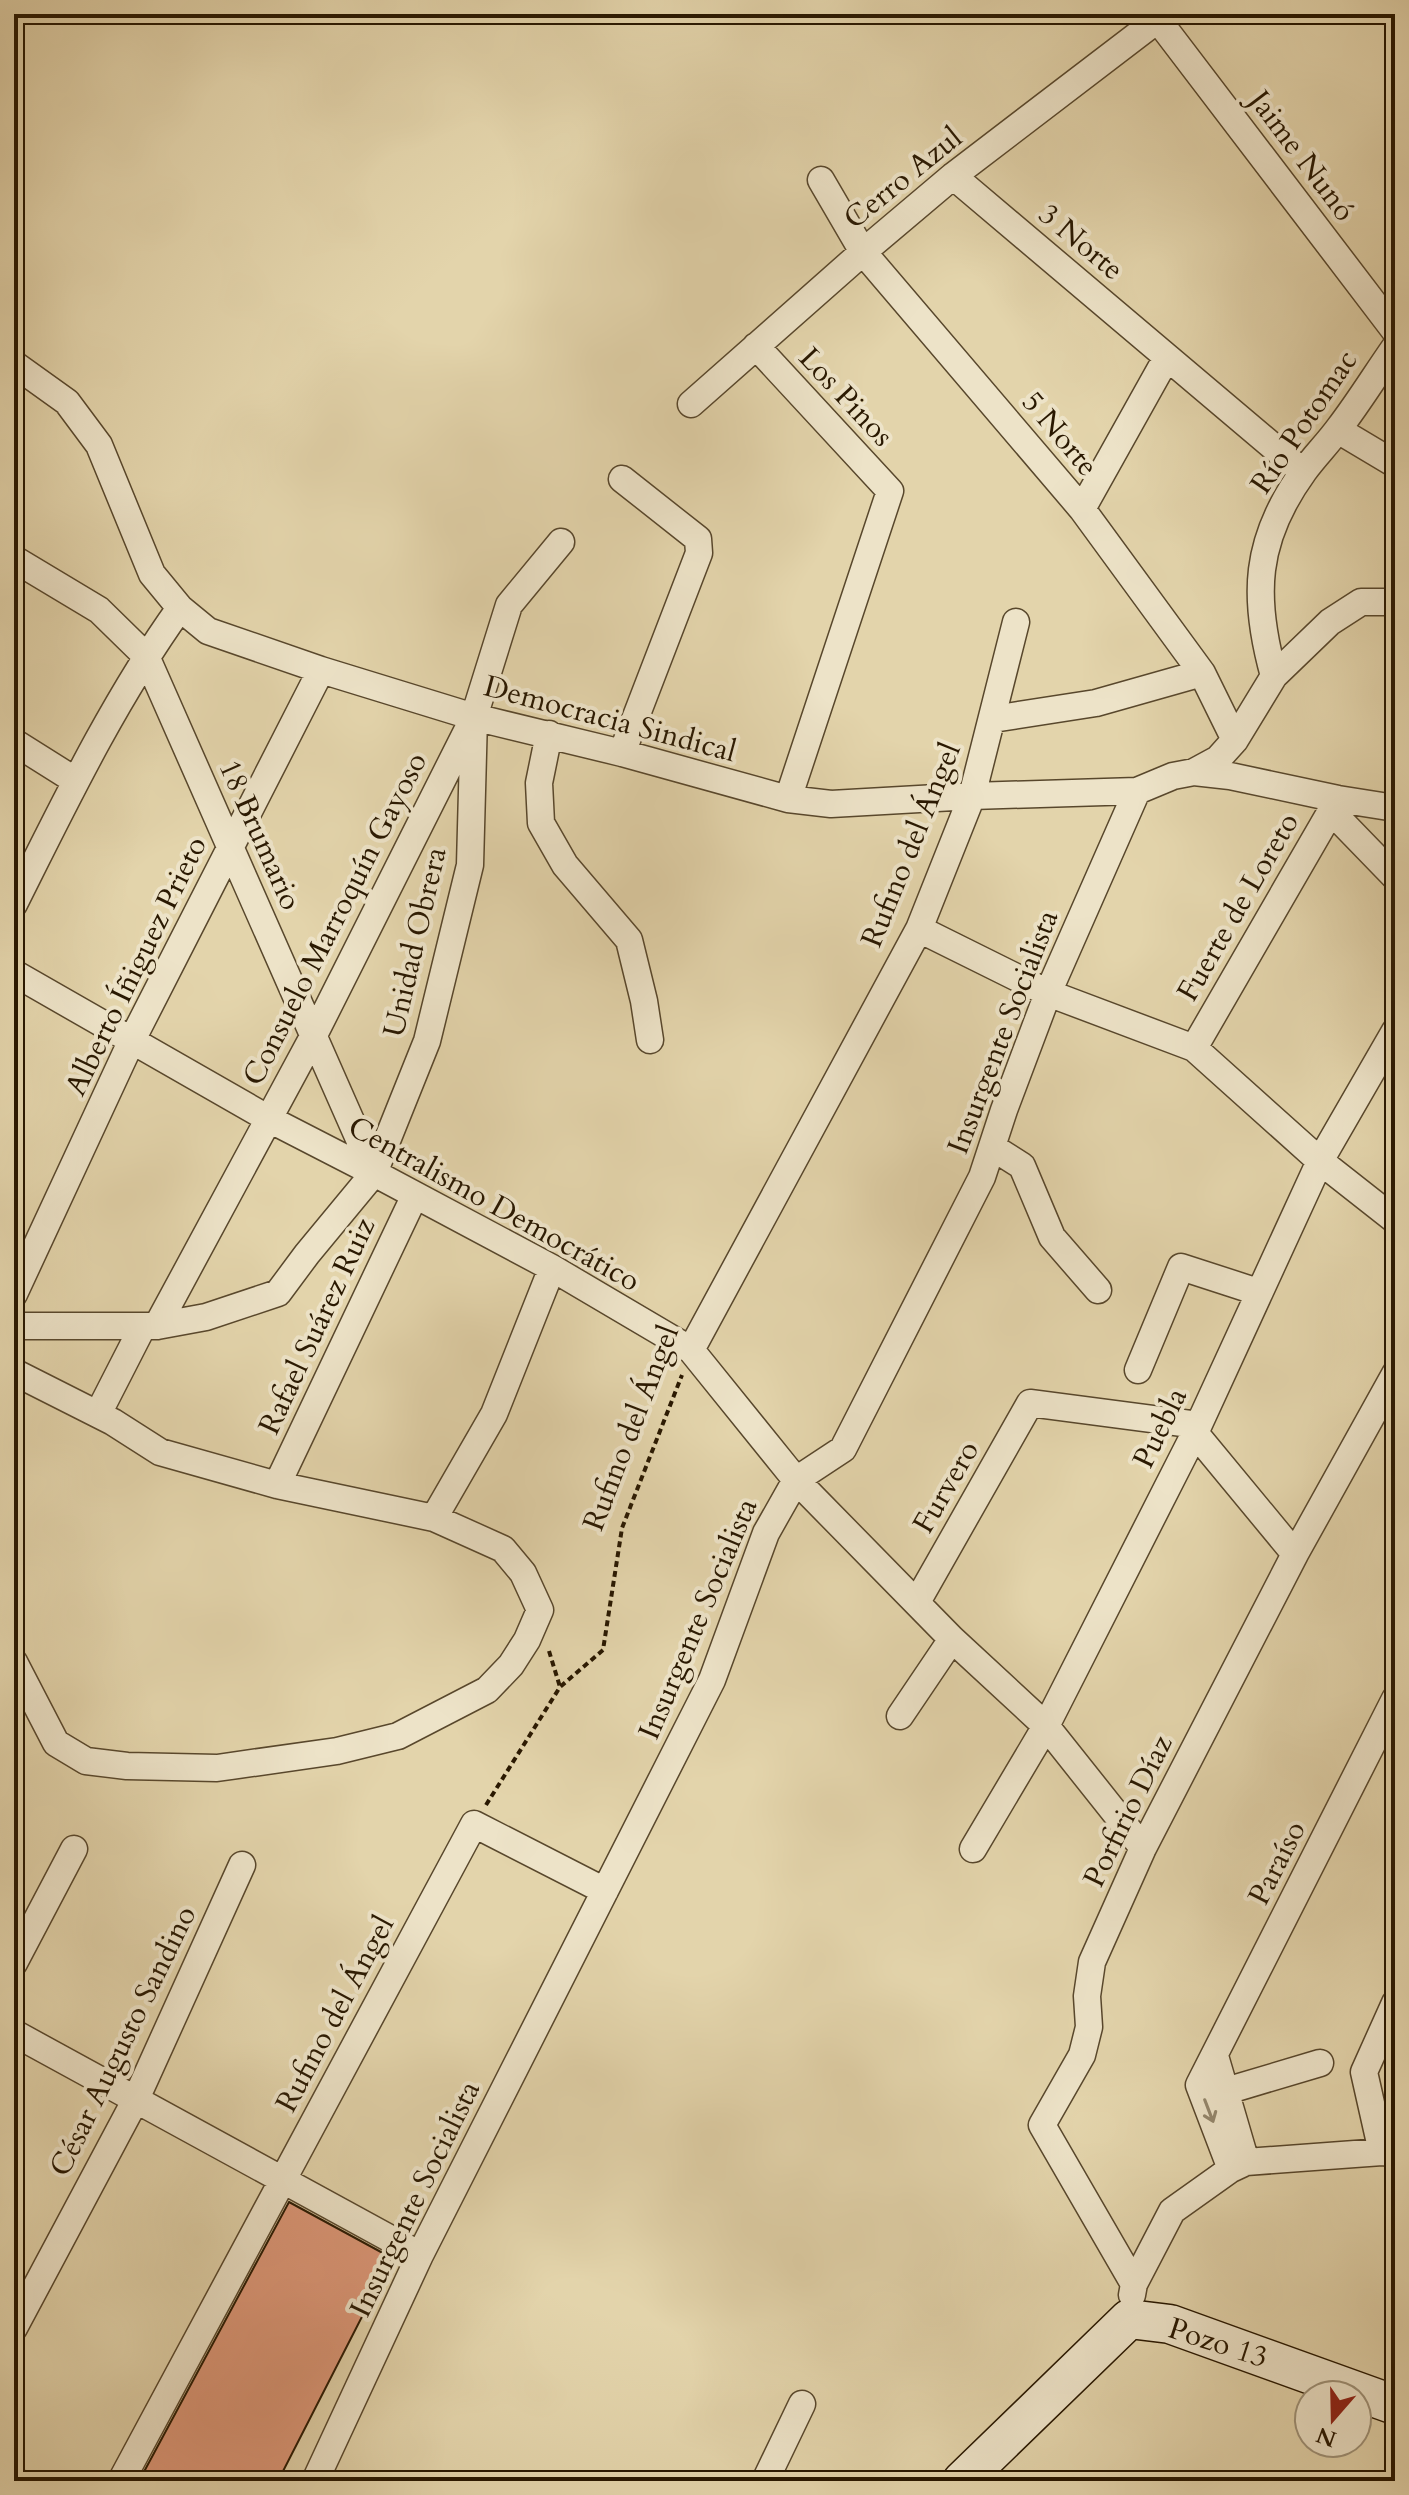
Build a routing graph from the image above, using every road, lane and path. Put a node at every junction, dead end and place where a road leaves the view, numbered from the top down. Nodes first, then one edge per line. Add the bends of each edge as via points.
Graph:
1 (1162, 17) edge
2 (953, 176) junction
3 (821, 180) dead end
4 (863, 252) junction
5 (1395, 331) edge
6 (756, 346) junction
7 (1395, 347) edge
8 (1167, 357) junction
9 (14, 364) edge
10 (691, 404) dead end
11 (1338, 430) junction
12 (1395, 464) edge
13 (1303, 472) junction
14 (622, 479) dead end
15 (1082, 509) junction
16 (561, 542) dead end
17 (14, 559) edge
18 (1395, 602) edge
19 (180, 608) junction
20 (1016, 622) dead end
21 (146, 656) junction
22 (321, 670) junction
23 (1202, 673) junction
24 (1274, 676) junction
25 (474, 717) junction
26 (993, 719) junction
27 (549, 734) junction
28 (1235, 740) junction
29 (14, 742) edge
30 (622, 753) junction
31 (1194, 772) junction
32 (76, 781) junction
33 (1137, 791) junction
34 (972, 796) junction
35 (788, 799) junction
36 (1335, 805) junction
37 (1395, 808) edge
38 (230, 848) junction
39 (1395, 877) edge
40 (14, 904) edge
41 (919, 929) junction
42 (14, 973) edge
43 (1048, 993) junction
44 (1395, 1031) edge
45 (314, 1035) junction
46 (650, 1040) dead end
47 (131, 1042) junction
48 (1194, 1048) junction
49 (269, 1119) junction
50 (992, 1147) junction
51 (1320, 1161) junction
52 (374, 1173) junction
53 (415, 1195) junction
54 (1395, 1220) edge
55 (552, 1268) junction
56 (1098, 1290) dead end
57 (1258, 1292) junction
58 (14, 1294) edge
59 (14, 1326) edge
60 (150, 1326) junction
61 (691, 1350) junction
62 (1138, 1370) dead end
63 (14, 1372) edge
64 (1395, 1374) edge
65 (98, 1414) junction
66 (1196, 1429) junction
67 (796, 1480) junction
68 (277, 1485) junction
69 (434, 1518) junction
70 (1295, 1554) junction
71 (917, 1602) junction
72 (952, 1639) junction
73 (14, 1662) edge
74 (1395, 1699) edge
75 (900, 1716) dead end
76 (1046, 1726) junction
77 (474, 1824) junction
78 (1143, 1848) junction
79 (74, 1849) dead end
80 (973, 1849) dead end
81 (242, 1865) dead end
82 (605, 1891) junction
83 (14, 1963) edge
84 (1395, 2003) edge
85 (1388, 2030) edge
86 (14, 2033) edge
87 (1215, 2056) junction
88 (1320, 2063) dead end
89 (1226, 2091) junction
90 (136, 2099) junction
91 (1388, 2153) edge
92 (1238, 2165) junction
93 (282, 2179) junction
94 (420, 2255) junction
95 (1132, 2302) junction
96 (14, 2328) edge
97 (802, 2404) dead end
98 (1395, 2405) edge
99 (121, 2481) edge
100 (315, 2481) edge
101 (765, 2481) edge
102 (962, 2481) edge

1 - 2 street, Cerro Azul
1 - 5 street, Jaime Nunó
2 - 4 street, Cerro Azul
2 - 8 street, 3 Norte
3 - 4 street, 5 Norte
4 - 6 street, Cerro Azul
4 - 15 street, 5 Norte
6 - 10 street, Cerro Azul
6 - 35 street, Los Pinos via 890,491
7 - 11 street, Río Potomac
8 - 13 street, 3 Norte
8 - 15 street
9 - 19 street, Democracia Sindical via 67,402 99,445 152,574
11 - 12 street
11 - 13 street, Río Potomac
13 - 24 street, Río Potomac via 1269,533 1261,565 1263,636
14 - 30 street via 698,539 699,553
15 - 23 street, 5 Norte
16 - 25 street, Consuelo Marroquín Gayoso via 509,605
17 - 21 street via 99,610
18 - 24 street via 1361,602 1330,622
19 - 21 street
19 - 22 street, Democracia Sindical via 208,631
20 - 26 street, Rufino del Ángel
21 - 32 street
21 - 38 street, 18 Brumario
22 - 25 street, Democracia Sindical
22 - 38 street, Alberto Íñiguez Prieto
23 - 26 street via 1096,703
23 - 28 street, 5 Norte
24 - 28 street
25 - 27 street, Democracia Sindical
25 - 45 street, Consuelo Marroquín Gayoso
25 - 52 street, Unidad Obrera via 470,865 427,1041
26 - 34 street, Rufino del Ángel
27 - 30 street, Democracia Sindical
27 - 46 street via 539,783 541,823 565,865 629,940
28 - 31 street via 1218,759
29 - 32 street
30 - 35 street, Democracia Sindical
31 - 33 street, Democracia Sindical
31 - 36 street, Democracia Sindical via 1230,776
32 - 40 street
33 - 34 street, Democracia Sindical
33 - 43 street, Insurgente Socialista
34 - 35 street, Democracia Sindical via 831,804
34 - 41 street, Rufino del Ángel
36 - 37 street, Democracia Sindical
36 - 39 street
36 - 48 street, Fuerte de Loreto
38 - 45 street, 18 Brumario
38 - 47 street, Alberto Íñiguez Prieto
41 - 43 street
41 - 61 street, Rufino del Ángel
42 - 47 street, Centralismo Democrático
43 - 48 street
43 - 50 street, Insurgente Socialista
44 - 51 street, Puebla
45 - 49 street, Consuelo Marroquín Gayoso
45 - 52 street, 18 Brumario
47 - 49 street, Centralismo Democrático
47 - 58 street, Alberto Íñiguez Prieto
48 - 51 street
49 - 52 street, Centralismo Democrático
49 - 60 street, Consuelo Marroquín Gayoso
50 - 56 street via 1022,1166 1052,1237
50 - 67 street, Insurgente Socialista via 982,1177 843,1449
51 - 54 street
51 - 57 street, Puebla
52 - 53 street, Centralismo Democrático
52 - 60 street, Unidad Obrera via 278,1293 206,1317
53 - 55 street, Centralismo Democrático
53 - 68 street, Rafael Suárez Ruiz
55 - 61 street, Centralismo Democrático
55 - 69 street via 494,1414
57 - 62 street via 1181,1267
57 - 66 street, Puebla
59 - 60 street, Unidad Obrera
60 - 65 street, Consuelo Marroquín Gayoso
61 - 67 street, Centralismo Democrático
61 - 77 path, Rufino del Ángel via 622,1528 603,1650 560,1687
63 - 65 street
64 - 70 street, Porfirio Díaz
65 - 68 street via 160,1452
66 - 70 street
66 - 71 street, Furvero via 1030,1403
66 - 76 street, Puebla
67 - 71 street, Centralismo Democrático
67 - 82 street, Insurgente Socialista via 766,1533 712,1680
68 - 69 street
69 - 73 street via 503,1549 523,1573 540,1610 511,1665 487,1690 398,1736 337,1751 217,1768 86,1761 56,1743
70 - 78 street, Porfirio Díaz
71 - 72 street, Centralismo Democrático
72 - 75 street
72 - 76 street, Centralismo Democrático
74 - 87 street, Paraíso
76 - 78 street, Centralismo Democrático
76 - 80 street, Puebla
77 - 82 street
77 - 93 street, Rufino del Ángel
78 - 95 street, Porfirio Díaz via 1092,1962 1082,2055 1042,2125
79 - 83 street
81 - 90 street, César Augusto Sandino
82 - 94 street, Insurgente Socialista
84 - 85 street
85 - 91 street via 1364,2072
86 - 90 street
87 - 89 street
87 -> 92 street, Paraíso via 1199,2085
88 - 89 street
89 - 92 street
90 - 93 street
90 - 96 street, César Augusto Sandino
91 - 92 street
92 - 95 street via 1172,2211
93 - 94 street
93 - 99 street, Rufino del Ángel
94 - 100 street, Insurgente Socialista
95 - 98 main road, Pozo 13 via 1170,2324
95 - 102 main road
97 - 101 street

